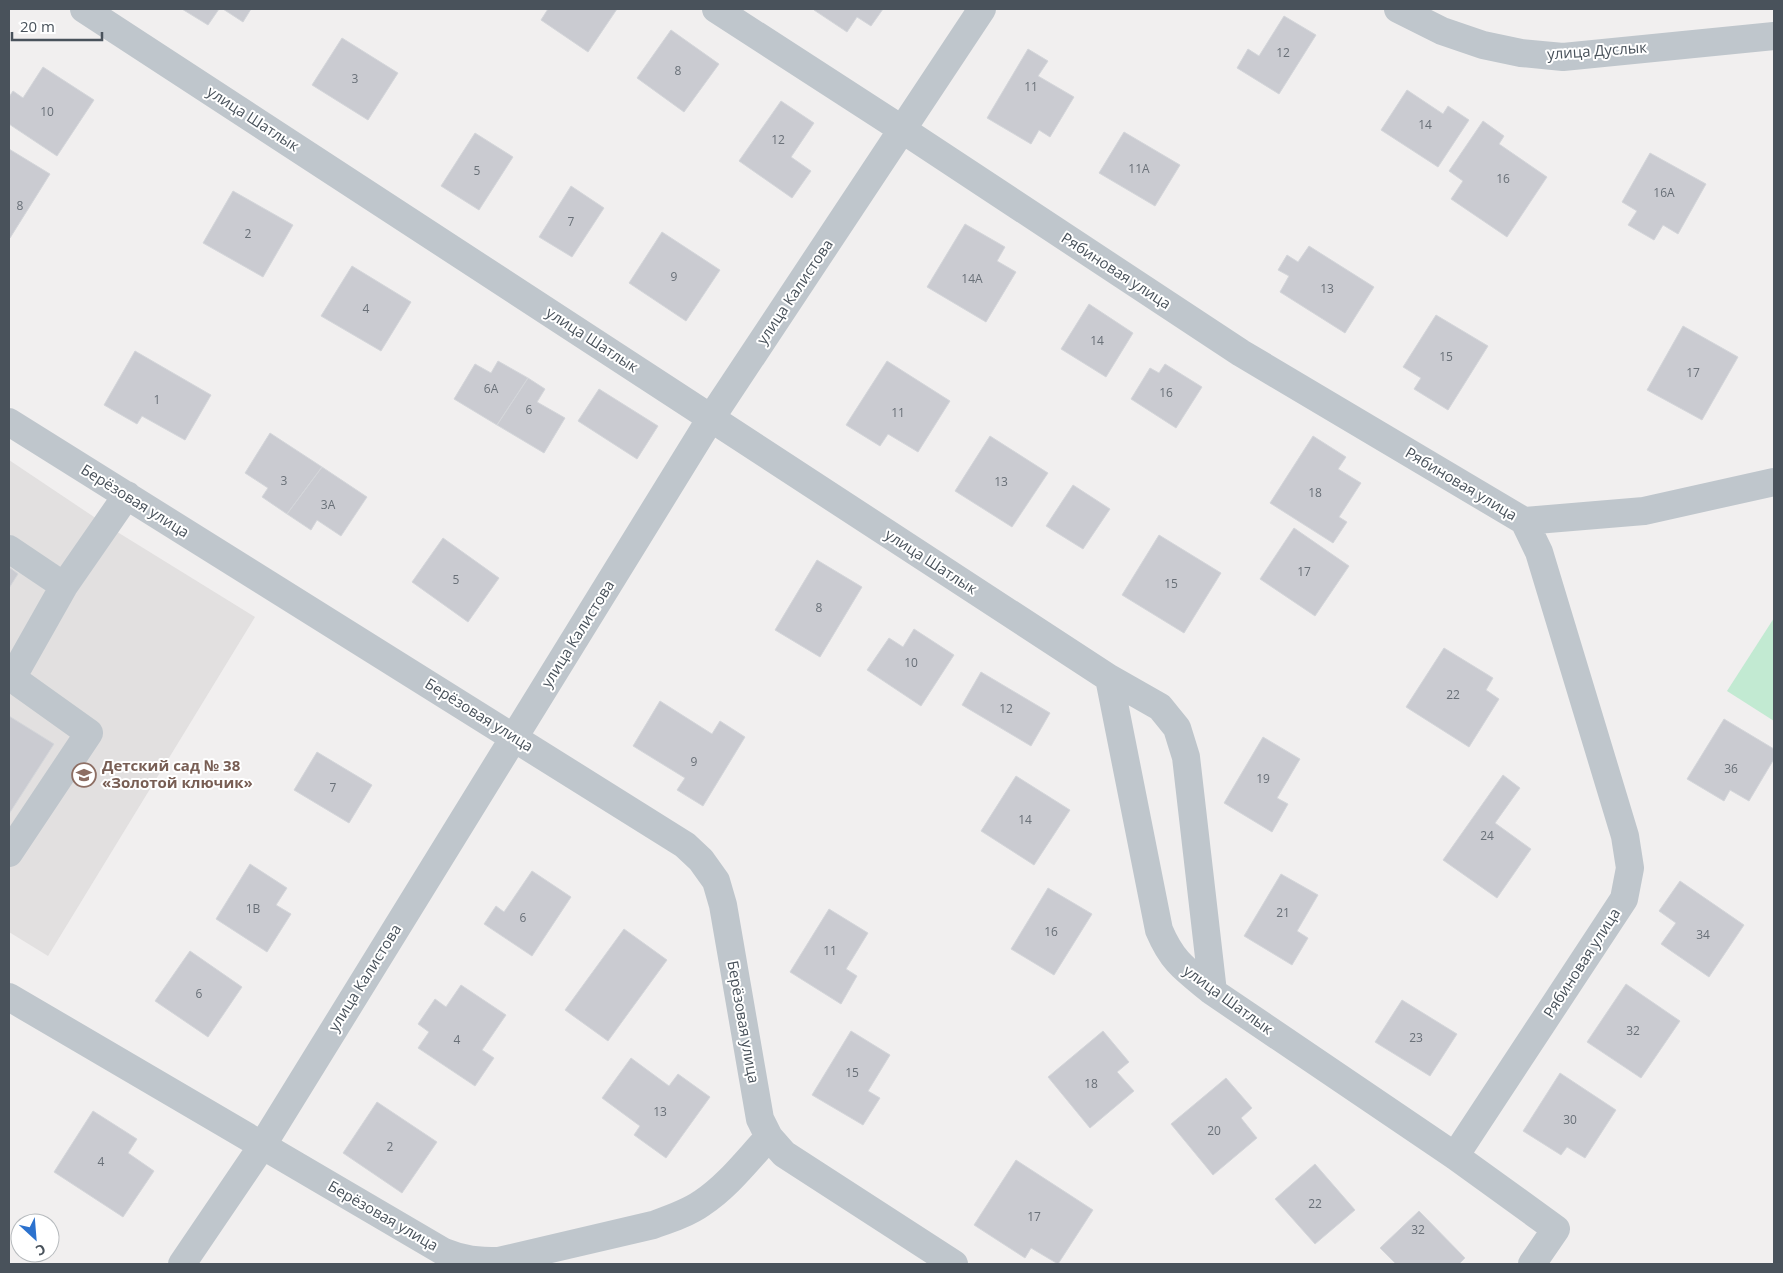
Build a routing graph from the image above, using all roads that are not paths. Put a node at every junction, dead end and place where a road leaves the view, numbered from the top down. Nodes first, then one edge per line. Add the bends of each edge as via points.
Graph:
1 (84, 9) edge
2 (716, 9) edge
3 (982, 9) edge
4 (1398, 9) edge
5 (1774, 36) edge
6 (903, 130) junction
7 (711, 418) junction
8 (9, 422) edge
9 (1774, 482) edge
10 (127, 496) junction
11 (1524, 521) junction
12 (9, 549) edge
13 (64, 586) junction
14 (1109, 678) junction
15 (514, 737) junction
16 (9, 853) edge
17 (1213, 992) junction
18 (9, 997) edge
19 (769, 1137) junction
20 (262, 1146) junction
21 (1455, 1156) junction
22 (182, 1264) edge
23 (954, 1264) edge
24 (1532, 1264) edge

1 - 7 street, улица Шатлык
2 - 6 street, Рябиновая улица
3 - 6 street, улица Калистова
4 - 5 street, улица Дуслык via 1442,31 1483,45 1563,57
6 - 7 street, улица Калистова
6 - 11 street, Рябиновая улица via 1241,353
7 - 14 street, улица Шатлык
7 - 15 street, улица Калистова
8 - 10 street, Берёзовая улица
9 - 11 street, Рябиновая улица via 1644,511
10 - 13 street
10 - 15 street, Берёзовая улица
11 - 21 street, Рябиновая улица via 1539,552 1625,836 1630,868 1624,899
12 - 13 street
13 - 16 street via 12,678 89,733
14 - 17 street, улица Шатлык via 1159,930 1167,949 1179,964
14 - 17 street via 1160,708 1177,728 1186,758
15 - 19 street, Берёзовая улица via 685,845 716,881 760,1119
15 - 20 street, улица Калистова
17 - 21 street, улица Шатлык
18 - 20 street, Берёзовая улица
19 - 20 street, Берёзовая улица via 717,1191 701,1204 672,1218 499,1261 479,1262 444,1252
19 - 23 street, Берёзовая улица via 784,1154
20 - 22 street, улица Калистова
21 - 24 street, улица Шатлык via 1556,1229

